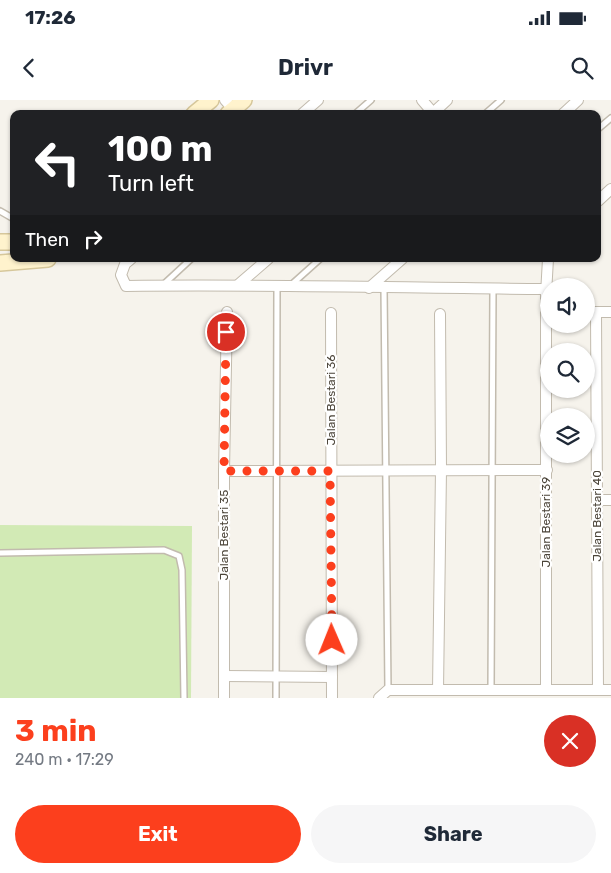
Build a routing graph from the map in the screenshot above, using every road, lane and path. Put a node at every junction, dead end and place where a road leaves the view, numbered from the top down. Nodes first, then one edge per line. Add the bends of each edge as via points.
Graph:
1 (210, 100) edge
2 (318, 100) edge
3 (371, 100) edge
4 (422, 100) edge
5 (447, 100) edge
6 (501, 100) edge
7 (578, 100) edge
8 (199, 110) edge
9 (307, 110) edge
10 (360, 110) edge
11 (430, 110) edge
12 (436, 110) edge
13 (490, 110) edge
14 (567, 110) edge
15 (611, 118) edge
16 (601, 127) edge
17 (611, 189) edge
18 (601, 198) edge
19 (127, 262) edge
20 (188, 262) edge
21 (263, 262) edge
22 (317, 262) edge
23 (399, 262) edge
24 (548, 262) edge
25 (547, 278) edge
26 (239, 284) junction
27 (162, 285) junction
28 (277, 285) junction
29 (291, 285) junction
30 (370, 288) junction
31 (384, 288) junction
32 (493, 289) junction
33 (540, 292) edge
34 (226, 312) dead end
35 (595, 312) edge
36 (611, 312) edge
37 (331, 313) dead end
38 (440, 314) dead end
39 (548, 333) edge
40 (592, 333) edge
41 (386, 470) junction
42 (441, 470) junction
43 (492, 470) junction
44 (547, 470) junction
45 (224, 471) junction
46 (277, 471) junction
47 (330, 471) junction
48 (597, 500) junction
49 (611, 500) edge
50 (0, 553) edge
51 (224, 676) junction
52 (276, 677) junction
53 (332, 678) junction
54 (388, 690) junction
55 (438, 690) junction
56 (491, 690) junction
57 (546, 690) junction
58 (598, 690) junction
59 (611, 690) edge
60 (184, 698) edge
61 (224, 698) edge
62 (276, 698) edge
63 (332, 698) edge
64 (379, 698) edge

1 - 8 street
2 - 9 street
3 - 10 lane
4 - 11 street
5 - 12 street
6 - 13 lane
7 - 14 street
15 - 16 lane
17 - 18 street
19 - 27 street via 121,276 126,286
20 - 27 lane
21 - 26 street
22 - 29 lane
23 - 30 street
24 - 25 street, Jalan Bestari 39
26 - 27 street
26 - 28 street
28 - 29 street
28 - 46 lane
29 - 30 street
30 - 31 street
31 - 32 street
31 - 41 lane
32 - 33 street
32 - 43 lane
34 - 45 street, Jalan Bestari 35
35 - 36 street
37 - 47 street, Jalan Bestari 36
38 - 42 street
39 - 44 street, Jalan Bestari 39
40 - 48 street, Jalan Bestari 40
41 - 42 street
41 - 47 street
41 - 54 lane
42 - 43 street
42 - 55 street
43 - 44 street
43 - 56 lane
44 - 57 street, Jalan Bestari 39
45 - 46 street
45 - 51 street, Jalan Bestari 35
46 - 47 street
46 - 52 lane
47 - 53 street, Jalan Bestari 36
48 - 49 street
48 - 58 street, Jalan Bestari 40
50 - 60 lane via 164,550 178,556 182,570
51 - 52 street
51 - 61 street, Jalan Bestari 35
52 - 53 street
52 - 62 lane
53 - 63 street, Jalan Bestari 36
54 - 55 street
54 - 64 street
55 - 56 street
56 - 57 street
57 - 58 street
58 - 59 street

